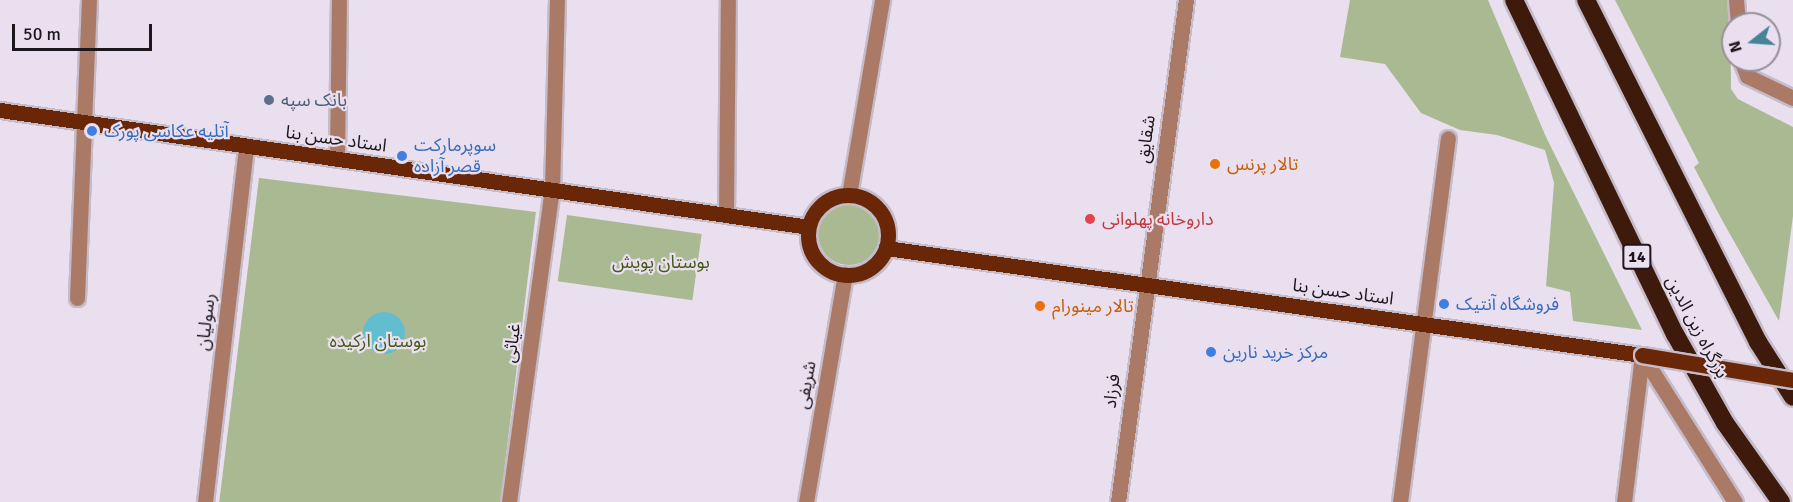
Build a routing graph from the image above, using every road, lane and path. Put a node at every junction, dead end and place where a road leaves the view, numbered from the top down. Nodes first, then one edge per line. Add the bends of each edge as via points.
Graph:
1 (89, 0) edge
2 (339, 0) edge
3 (557, 0) edge
4 (728, 0) edge
5 (882, 0) edge
6 (1186, 0) edge
7 (1514, 0) edge
8 (1588, 0) edge
9 (1746, 72) edge
10 (1793, 98) edge
11 (0, 110) edge
12 (86, 122) junction
13 (1448, 138) dead end
14 (246, 146) junction
15 (337, 159) junction
16 (552, 190) junction
17 (849, 195) junction
18 (726, 215) junction
19 (809, 227) junction
20 (886, 248) junction
21 (844, 274) junction
22 (1145, 284) junction
23 (77, 298) dead end
24 (1421, 323) junction
25 (1642, 355) junction
26 (1793, 380) edge
27 (1793, 397) edge
28 (205, 502) edge
29 (510, 502) edge
30 (806, 502) edge
31 (1118, 502) edge
32 (1400, 502) edge
33 (1624, 502) edge
34 (1735, 502) edge
35 (1781, 502) edge

1 - 12 street
2 - 15 street
3 - 16 street, غیاثی
4 - 18 street
5 - 17 street
6 - 22 street, شقایق
7 - 35 highway, بزرگراه زین الدین / 14 via 1675,334 1725,423
8 - 27 highway via 1595,21 1758,342
9 - 10 street
11 - 12 main road, استاد حسن بنا
12 - 14 main road, استاد حسن بنا
12 - 23 street
13 - 24 street
14 - 15 main road, استاد حسن بنا
14 - 28 street, رسولیان
15 - 16 main road, استاد حسن بنا
16 - 18 main road, استاد حسن بنا
16 - 29 street, غیاثی
17 - 19 main road via 822,204
17 - 20 main road via 871,201 880,210 887,222
18 - 19 main road, استاد حسن بنا
19 - 21 main road via 811,247 821,264
20 - 21 main road via 870,269
20 - 22 main road, استاد حسن بنا
21 - 30 street, شریفی
22 - 24 main road, استاد حسن بنا
22 - 31 street, فرزاد
24 - 25 main road, استاد حسن بنا
24 - 32 street
25 - 26 main road, استاد حسن بنا, bridge
25 - 33 street
25 - 34 street

